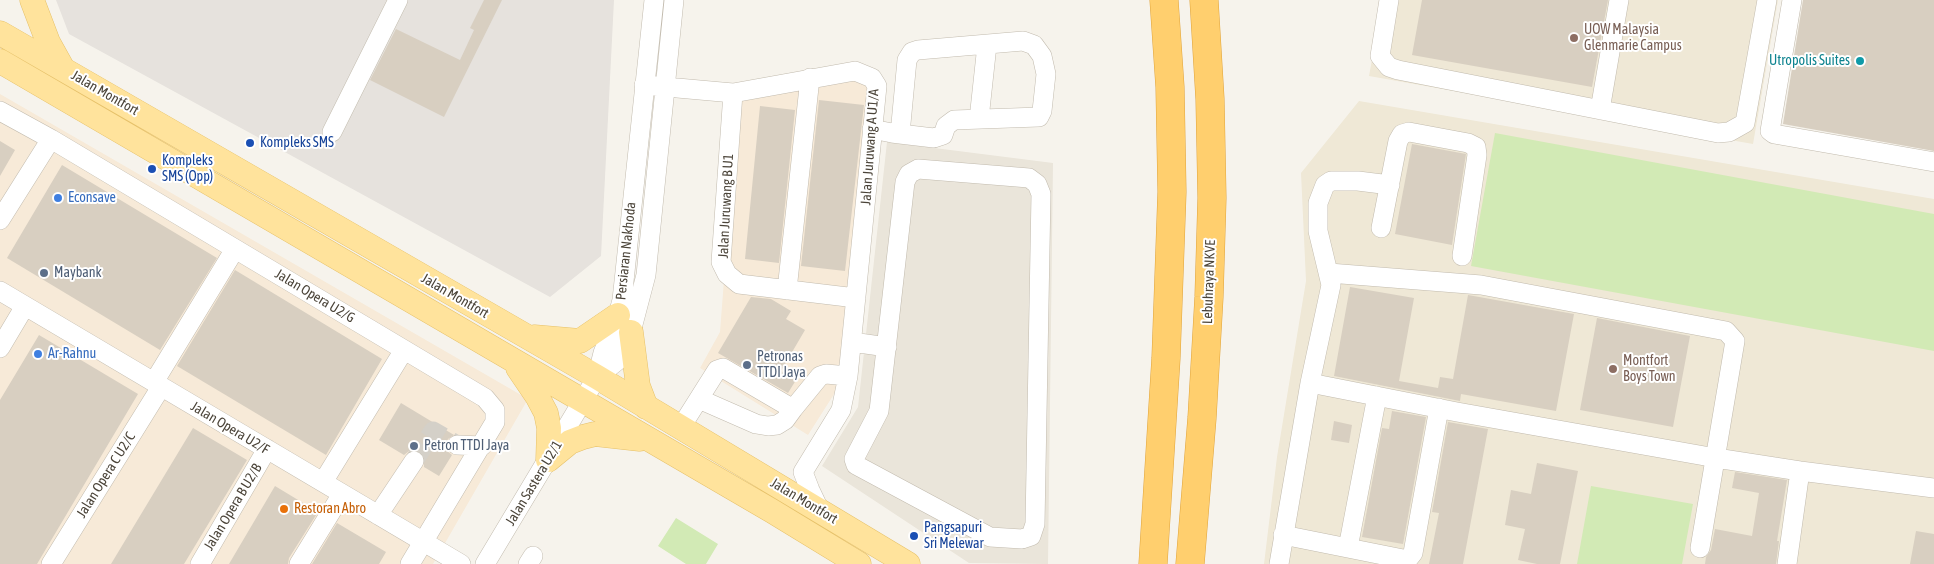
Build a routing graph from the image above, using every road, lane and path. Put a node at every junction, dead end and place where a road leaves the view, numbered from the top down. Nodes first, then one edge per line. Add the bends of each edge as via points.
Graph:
1 (32, 0) edge
2 (398, 0) edge
3 (654, 0) edge
4 (674, 0) edge
5 (1164, 0) edge
6 (1204, 0) edge
7 (1389, 0) edge
8 (1619, 0) edge
9 (1767, 0) edge
10 (1792, 0) edge
11 (0, 33) edge
12 (988, 45) junction
13 (0, 61) edge
14 (64, 70) junction
15 (11, 73) edge
16 (810, 78) junction
17 (644, 86) junction
18 (665, 88) junction
19 (733, 92) junction
20 (1600, 110) junction
21 (0, 111) edge
22 (979, 119) junction
23 (872, 129) junction
24 (332, 132) dead end
25 (900, 134) junction
26 (51, 139) junction
27 (1934, 162) edge
28 (1390, 185) junction
29 (0, 220) edge
30 (1381, 228) dead end
31 (235, 248) junction
32 (1462, 256) dead end
33 (1329, 272) junction
34 (787, 290) junction
35 (0, 291) edge
36 (856, 298) junction
37 (25, 306) junction
38 (624, 323) junction
39 (525, 336) junction
40 (852, 342) junction
41 (887, 347) junction
42 (0, 348) edge
43 (404, 350) junction
44 (512, 361) junction
45 (848, 376) junction
46 (597, 377) junction
47 (1310, 383) junction
48 (158, 384) junction
49 (1377, 396) junction
50 (699, 399) junction
51 (583, 402) junction
52 (646, 407) junction
53 (1439, 408) junction
54 (793, 409) junction
55 (681, 427) junction
56 (647, 440) junction
57 (458, 445) tunnel mouth
58 (482, 446) junction
59 (267, 449) junction
60 (1716, 458) junction
61 (548, 460) junction
62 (414, 461) tunnel mouth
63 (803, 472) junction
64 (1800, 472) junction
65 (765, 477) junction
66 (322, 482) junction
67 (1934, 488) edge
68 (342, 494) junction
69 (820, 511) junction
70 (378, 515) junction
71 (1283, 535) junction
72 (424, 542) junction
73 (1700, 548) dead end
74 (1355, 554) edge
75 (51, 564) edge
76 (200, 564) edge
77 (300, 564) edge
78 (410, 564) edge
79 (461, 564) edge
80 (485, 564) edge
81 (859, 564) edge
82 (908, 564) edge
83 (1153, 564) edge
84 (1190, 564) edge
85 (1279, 564) edge
86 (1788, 564) edge

1 - 14 main road via 48,42
2 - 24 street
3 - 17 street, Persiaran Nakhoda
4 - 18 street, Persiaran Nakhoda
5 - 83 highway via 1172,192
6 - 84 highway, Lebuhraya NKVE via 1212,198
7 - 20 street via 1380,56 1389,67
8 - 20 street
9 - 20 street via 1745,122 1729,132 1718,133
10 - 27 street via 1770,131
11 - 14 main road, Jalan Montfort
12 - 22 street
12 - 22 street via 1023,41 1034,45 1042,56 1046,74 1042,111 1039,117
12 - 25 street via 912,52 907,60
13 - 15 main road, Jalan Montfort
14 - 39 main road, Jalan Montfort
15 - 44 main road, Jalan Montfort
16 - 19 street, Jalan Juruwang A U1/A
16 - 23 street, Jalan Juruwang A U1/A via 855,71 872,78 877,86
16 - 34 street
17 - 18 street, Jalan Juruwang A U1/A
17 - 38 street, Persiaran Nakhoda via 622,300
18 - 19 street, Jalan Juruwang A U1/A
18 - 38 street, Persiaran Nakhoda via 646,275
19 - 34 street, Jalan Juruwang B U1 via 721,262 727,274 739,284
21 - 26 street, Jalan Opera U2/G
22 - 25 street via 954,120 942,135 934,138
23 - 25 street
23 - 36 street, Jalan Juruwang A U1/A
26 - 29 street
26 - 31 street, Jalan Opera U2/G
28 - 30 street
28 - 32 street via 1402,134 1409,132 1476,147
28 - 33 street via 1331,181 1325,185 1318,203 1318,230
31 - 43 street, Jalan Opera U2/G
31 - 48 street, Jalan Opera C U2/C
33 - 47 street via 1331,285
33 - 60 street via 1481,285 1726,331 1735,340
34 - 36 street, Jalan Juruwang B U1
35 - 37 street, Jalan Opera U2/F
36 - 40 street, Jalan Juruwang A U1/A
37 - 42 street
37 - 48 street, Jalan Opera U2/F
38 - 39 main road via 580,341
38 - 46 street, Persiaran Nakhoda via 603,353
38 - 52 main road
39 - 46 main road, Jalan Montfort
40 - 41 street
40 - 45 street, Jalan Juruwang A U1/A
41 - 41 street via 905,182 909,174 918,170 1029,178 1037,184 1041,194 1035,524 1030,536 1022,539 990,538 856,465 854,459 879,411
43 - 58 street, Jalan Opera U2/G via 484,398 494,410 495,422
43 - 66 street
44 - 51 main road, Jalan Montfort
44 - 61 main road via 546,413
45 - 54 street via 820,376
45 - 63 street, Jalan Juruwang A U1/A via 841,410
46 - 51 street, Persiaran Nakhoda
46 - 52 main road, Jalan Montfort
47 - 49 street
47 - 71 street
48 - 59 street, Jalan Opera U2/F
48 - 75 street, Jalan Opera C U2/C
49 - 53 street
49 - 74 street
50 - 54 street via 756,424 768,426 777,426
50 - 54 street via 717,370 723,368
50 - 55 street
51 - 56 main road, Jalan Montfort
51 - 61 street, Jalan Sastera U2/1
52 - 55 main road, Jalan Montfort
53 - 60 street
53 - 74 street via 1413,553 1403,559
55 - 65 main road, Jalan Montfort
56 - 61 main road via 595,434 570,442
56 - 81 main road, Jalan Montfort
57 - 58 street
58 - 72 street, Jalan Opera U2/G
59 - 66 street, Jalan Opera U2/F
59 - 76 street, Jalan Opera B U2/B
60 - 64 street
60 - 73 street
61 - 80 street, Jalan Sastera U2/1
62 - 70 street
63 - 65 street
63 - 69 street
64 - 67 street
64 - 86 street
65 - 69 main road, Jalan Montfort
66 - 68 street, Jalan Opera U2/F
68 - 70 street, Jalan Opera U2/F
68 - 77 street
69 - 82 main road, Jalan Montfort
70 - 72 street, Jalan Opera U2/F
71 - 74 street
71 - 85 street
72 - 78 street, Jalan Opera U2/G
72 - 79 street, Jalan Opera U2/F

